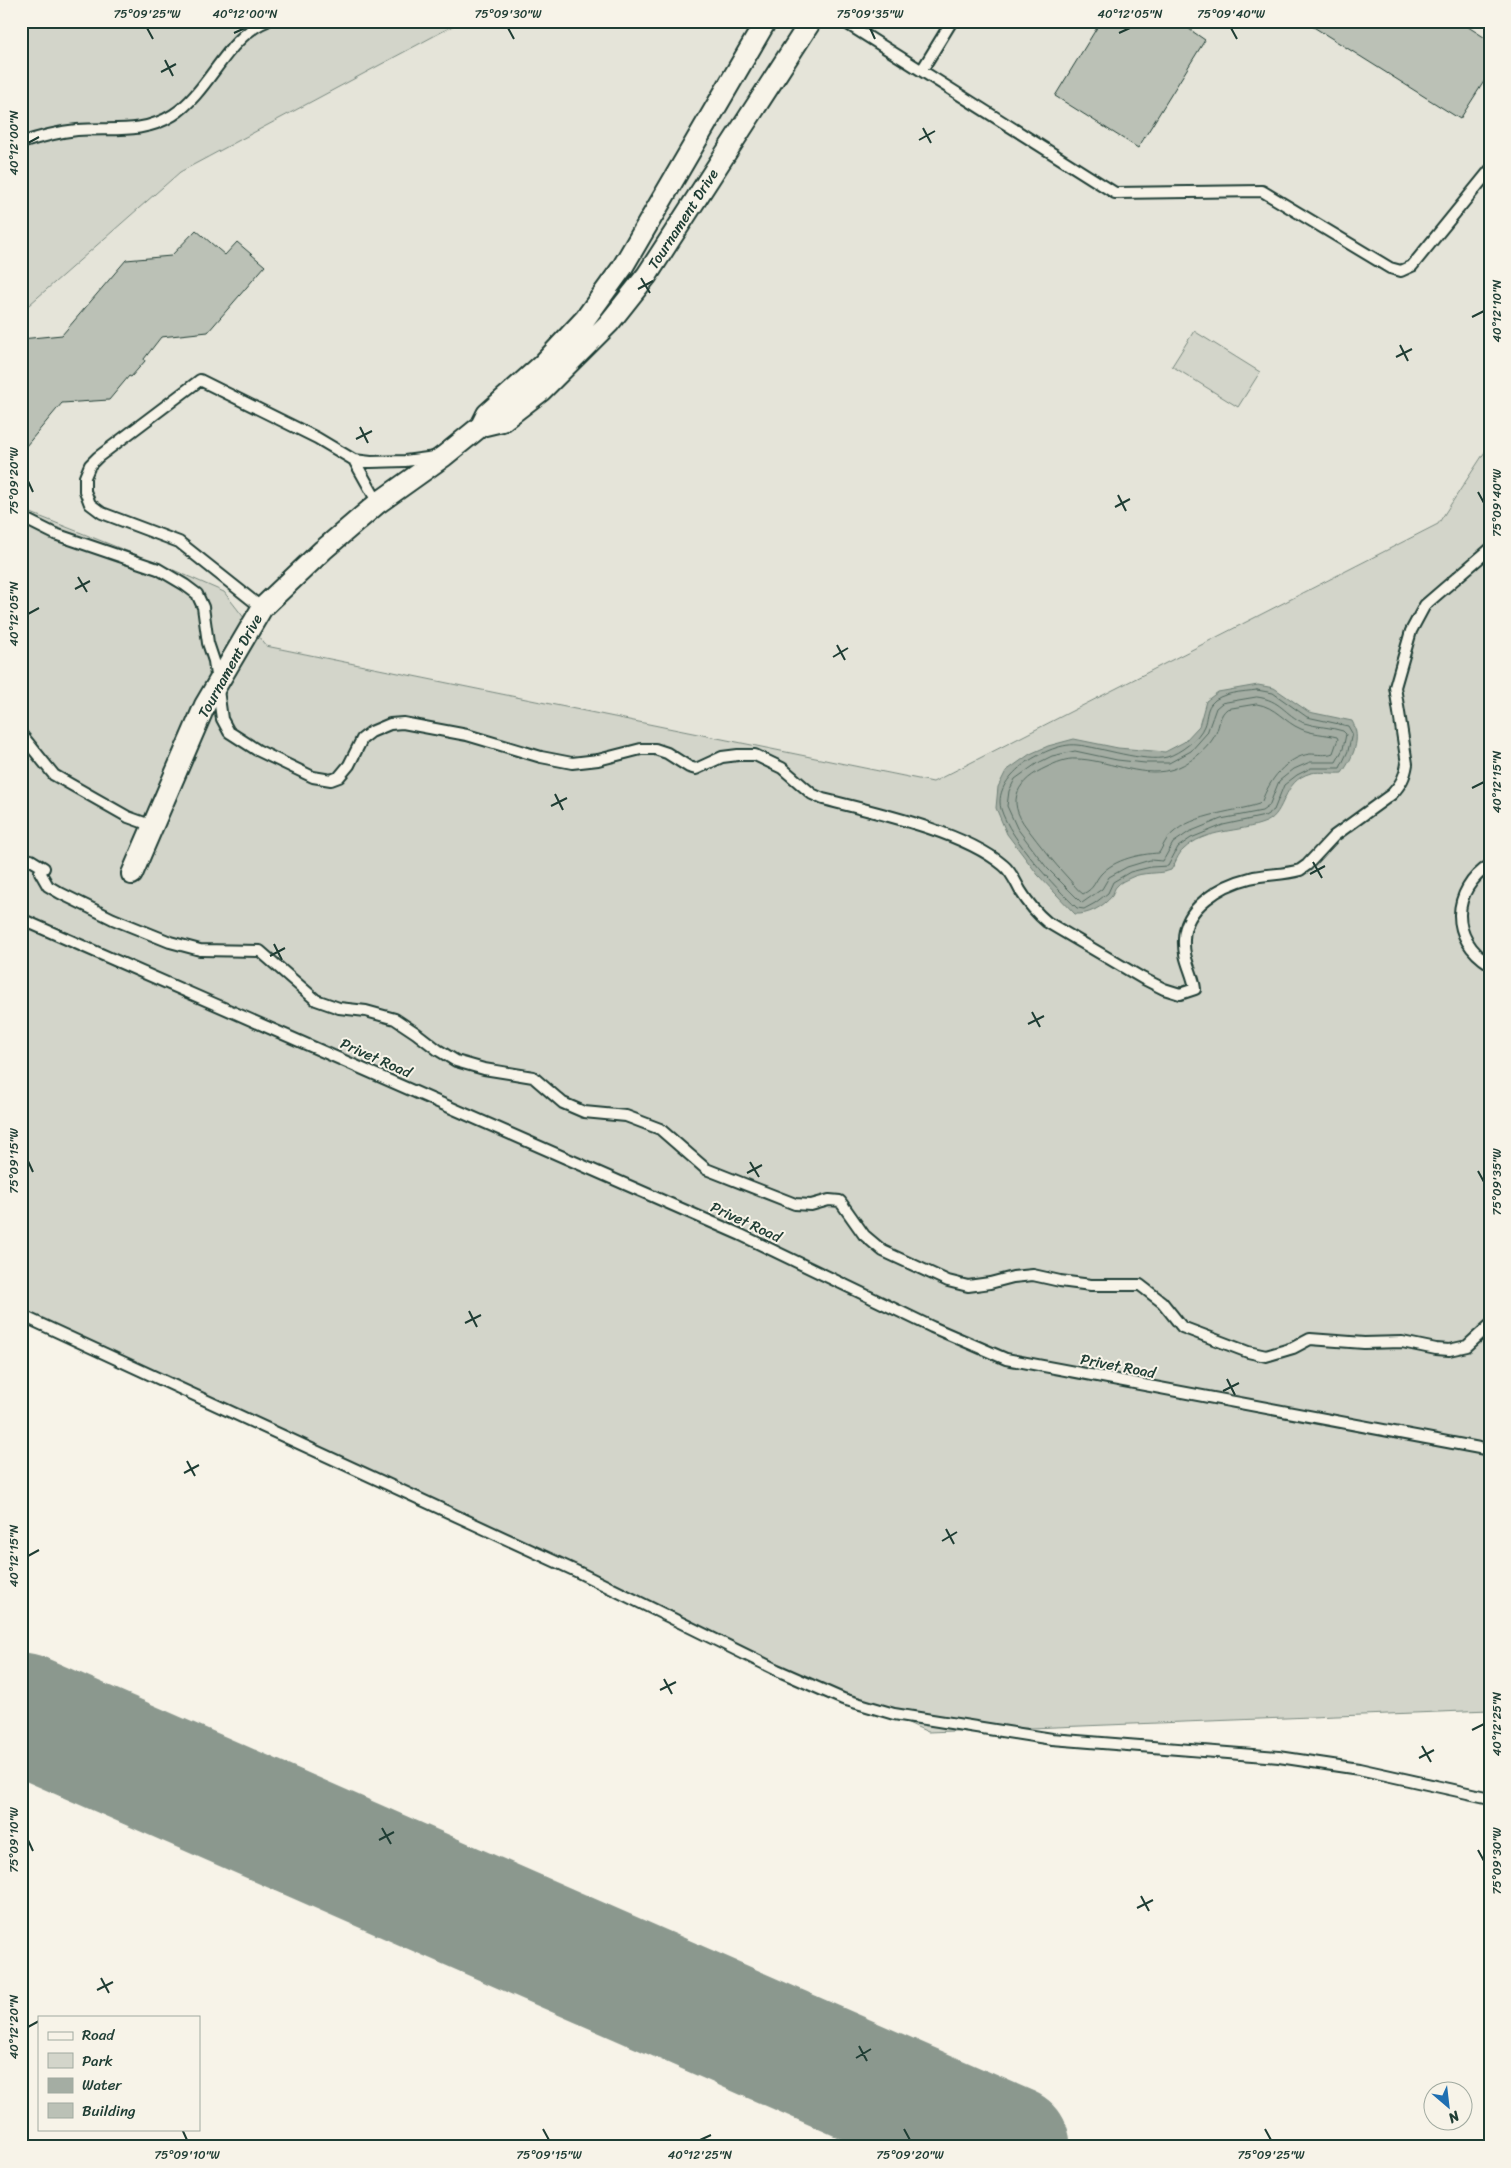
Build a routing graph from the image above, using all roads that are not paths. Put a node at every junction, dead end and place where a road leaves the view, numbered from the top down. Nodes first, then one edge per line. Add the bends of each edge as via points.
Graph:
1 (267, 21) edge
2 (811, 21) edge
3 (843, 21) edge
4 (952, 21) edge
5 (759, 26) edge
6 (922, 70) junction
7 (21, 144) edge
8 (1490, 170) edge
9 (481, 426) junction
10 (444, 456) junction
11 (354, 460) junction
12 (378, 503) junction
13 (21, 517) edge
14 (1490, 549) edge
15 (262, 608) junction
16 (217, 685) junction
17 (21, 734) edge
18 (153, 826) junction
19 (21, 858) edge
20 (1490, 859) edge
21 (1490, 865) edge
22 (132, 874) dead end
23 (1475, 876) junction
24 (21, 919) edge
25 (1490, 964) edge
26 (21, 1315) edge
27 (1490, 1326) edge
28 (1490, 1450) edge
29 (1490, 1798) edge

1 - 7 lane via 244,36 199,91 173,115 140,128 79,130
2 - 9 street, Tournament Drive via 647,275 621,308 585,349 541,391 502,421
3 - 6 lane
4 - 6 lane
5 - 9 street, Tournament Drive via 622,268 585,319 542,365 487,414
6 - 8 lane via 1115,193 1262,191 1390,268 1401,270 1412,266
9 - 10 street, Tournament Drive
10 - 11 lane via 405,461
10 - 12 street, Tournament Drive
11 - 12 lane
11 - 15 lane via 200,380 90,465 84,491 90,504 102,512 179,542
12 - 15 street, Tournament Drive
13 - 16 lane via 56,534 158,570 197,594 203,607
14 - 16 lane via 1426,605 1411,631 1395,687 1407,764 1399,786 1334,836 1300,870 1239,881 1204,901 1190,918 1184,938 1185,960 1195,989 1180,994 1142,978 1047,922 1037,914 1004,865 984,853 903,820 823,799 812,794 782,768 755,755 722,757 696,769 655,748 572,763 467,735 403,723 390,724 371,732 362,740 344,772 330,780 322,780 264,753 229,732 222,719
15 - 16 street, Tournament Drive
16 - 18 street, Tournament Drive
17 - 18 lane via 54,775 128,817
18 - 22 street, Tournament Drive
19 - 27 lane via 44,868 40,872 48,886 113,919 170,942 200,950 260,951 316,1000 395,1019 456,1061 533,1076 563,1103 584,1112 626,1116 660,1129 706,1169 794,1204 840,1201 864,1235 883,1251 948,1281 968,1286 1033,1275 1091,1285 1140,1285 1162,1302 1182,1327 1266,1356 1310,1339 1402,1342 1450,1350 1468,1346
20 - 23 lane
21 - 23 lane
23 - 25 lane via 1460,909 1461,927 1468,944
24 - 28 lane, Privet Road via 741,1235 1006,1359
26 - 29 lane via 578,1572 843,1699 894,1714 1052,1739 1279,1756 1359,1769

